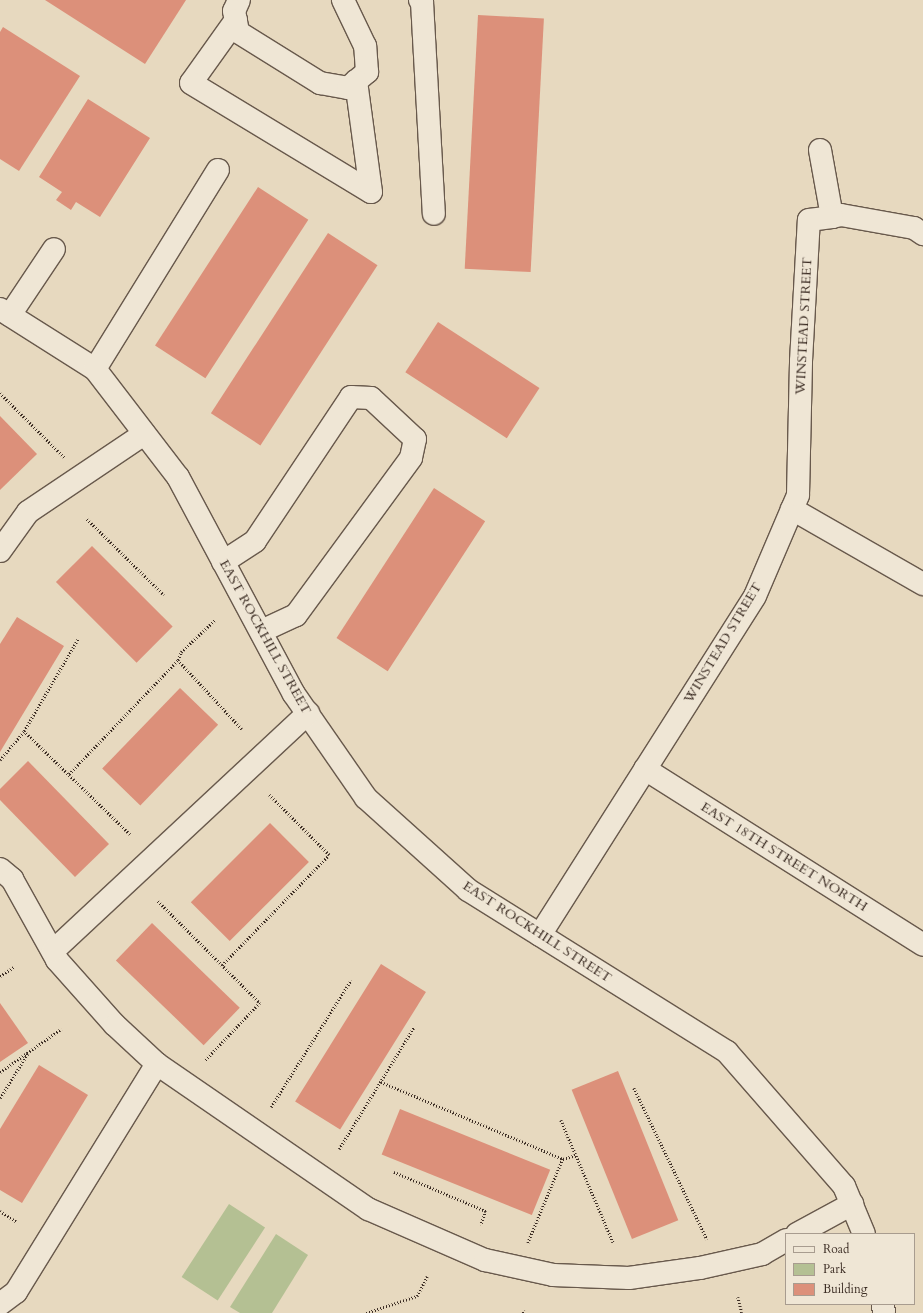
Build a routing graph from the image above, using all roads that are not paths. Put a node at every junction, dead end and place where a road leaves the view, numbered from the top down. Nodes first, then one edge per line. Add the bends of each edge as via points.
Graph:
1 (343, 0) edge
2 (420, 0) edge
3 (237, 10) edge
4 (356, 81) junction
5 (820, 150) dead end
6 (218, 170) dead end
7 (434, 214) dead end
8 (832, 217) junction
9 (923, 234) edge
10 (54, 249) dead end
11 (5, 312) edge
12 (95, 369) junction
13 (144, 434) junction
14 (792, 509) junction
15 (0, 551) edge
16 (223, 562) junction
17 (923, 584) edge
18 (261, 632) junction
19 (308, 714) junction
20 (645, 769) junction
21 (0, 869) edge
22 (540, 935) junction
23 (923, 945) edge
24 (53, 952) junction
25 (157, 1064) junction
26 (852, 1204) junction
27 (800, 1233) edge
28 (864, 1233) edge
29 (785, 1241) edge
30 (0, 1304) edge

1 - 4 street via 365,46 367,72
2 - 7 street
3 - 4 street via 238,32 320,83 348,88
3 - 4 street via 191,83 371,192
5 - 8 street
6 - 12 street
8 - 9 street via 841,215 907,227
8 - 14 street, WINSTEAD STREET via 809,220 801,361 798,495
10 - 11 street
11 - 12 street, EAST ROCKHILL STREET
12 - 13 street, EAST ROCKHILL STREET
13 - 15 street via 28,512
13 - 16 street, EAST ROCKHILL STREET via 178,477
14 - 17 street
14 - 20 street, WINSTEAD STREET via 755,596
16 - 18 street, EAST ROCKHILL STREET
16 - 18 street via 255,541 351,398 370,398 416,439 411,458 296,615
18 - 19 street, EAST ROCKHILL STREET
19 - 22 street, EAST ROCKHILL STREET via 366,798 468,890
19 - 24 street
20 - 22 street, WINSTEAD STREET
20 - 23 street, EAST 18TH STREET NORTH
21 - 24 street via 12,879
22 - 26 street, EAST ROCKHILL STREET via 727,1052 844,1186
24 - 25 street via 115,1025
25 - 29 street via 368,1209 485,1260 553,1275 629,1278 700,1268 762,1254
25 - 30 street via 16,1292
26 - 27 street
26 - 28 street, EAST ROCKHILL STREET

